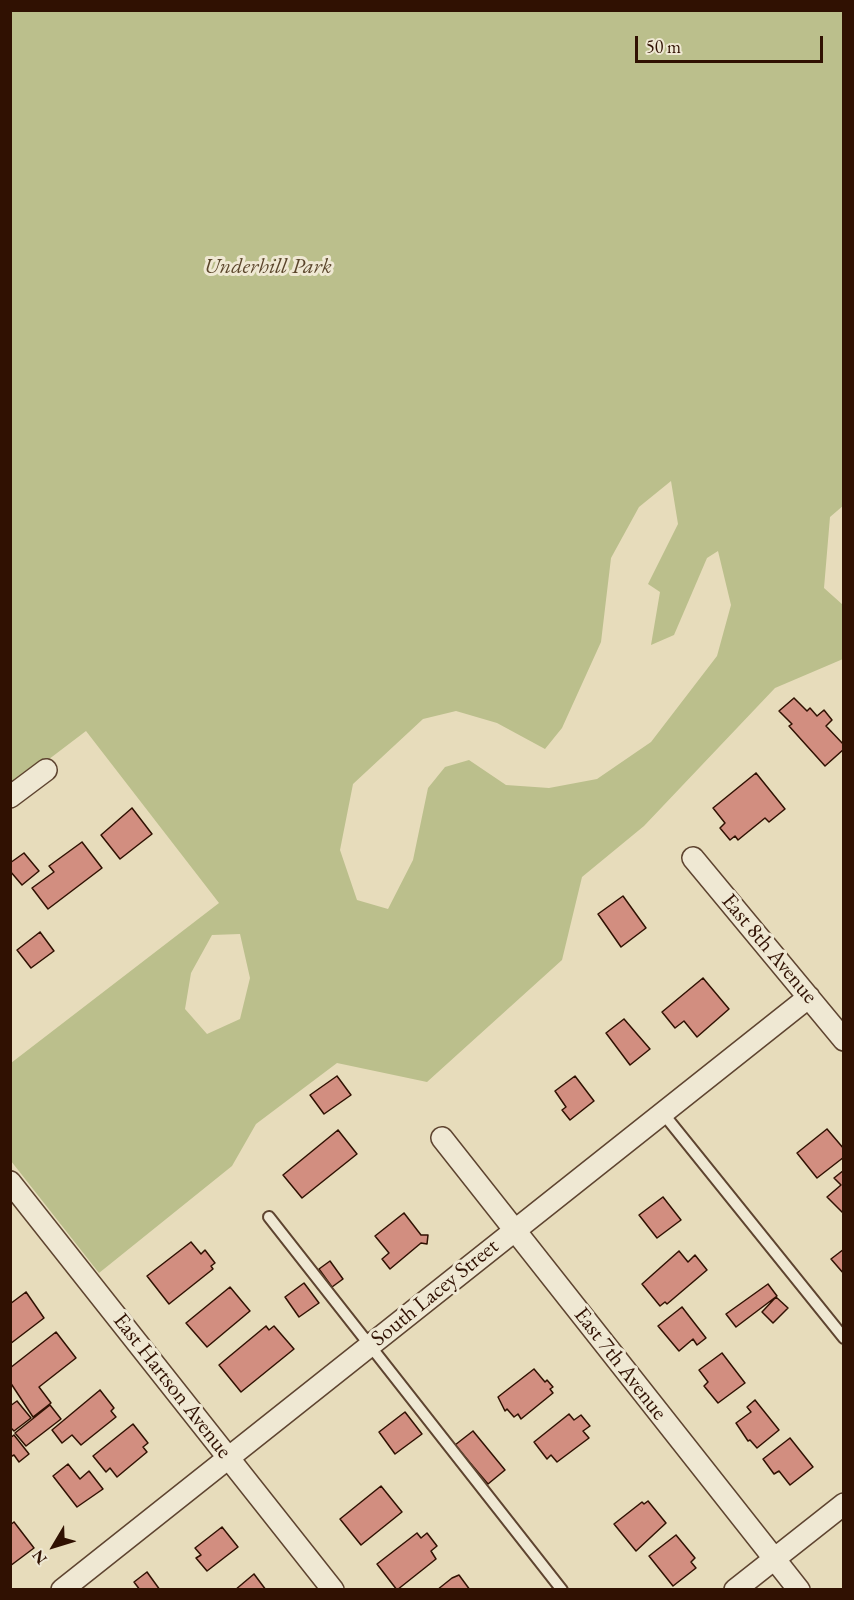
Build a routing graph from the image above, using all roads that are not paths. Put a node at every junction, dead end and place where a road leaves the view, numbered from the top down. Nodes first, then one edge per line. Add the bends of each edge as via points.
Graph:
1 (46, 770) dead end
2 (10, 797) edge
3 (693, 858) dead end
4 (809, 997) junction
5 (843, 1040) edge
6 (662, 1113) junction
7 (442, 1138) dead end
8 (10, 1182) edge
9 (269, 1216) dead end
10 (514, 1230) junction
11 (843, 1338) edge
12 (369, 1345) junction
13 (228, 1457) junction
14 (843, 1504) edge
15 (774, 1558) junction
16 (62, 1590) edge
17 (333, 1590) edge
18 (562, 1590) edge
19 (735, 1590) edge
20 (799, 1590) edge

1 - 2 street
3 - 4 street, East 8th Avenue
4 - 5 street, East 8th Avenue
4 - 6 street, South Lacey Street
6 - 10 street, South Lacey Street
6 - 11 lane
7 - 10 street, East 7th Avenue
8 - 13 street, East Hartson Avenue
9 - 12 lane
10 - 12 street, South Lacey Street
10 - 15 street, East 7th Avenue
12 - 13 street, South Lacey Street
12 - 18 lane
13 - 16 street, South Lacey Street
13 - 17 street, East Hartson Avenue
14 - 15 street
15 - 19 street
15 - 20 street, East 7th Avenue

